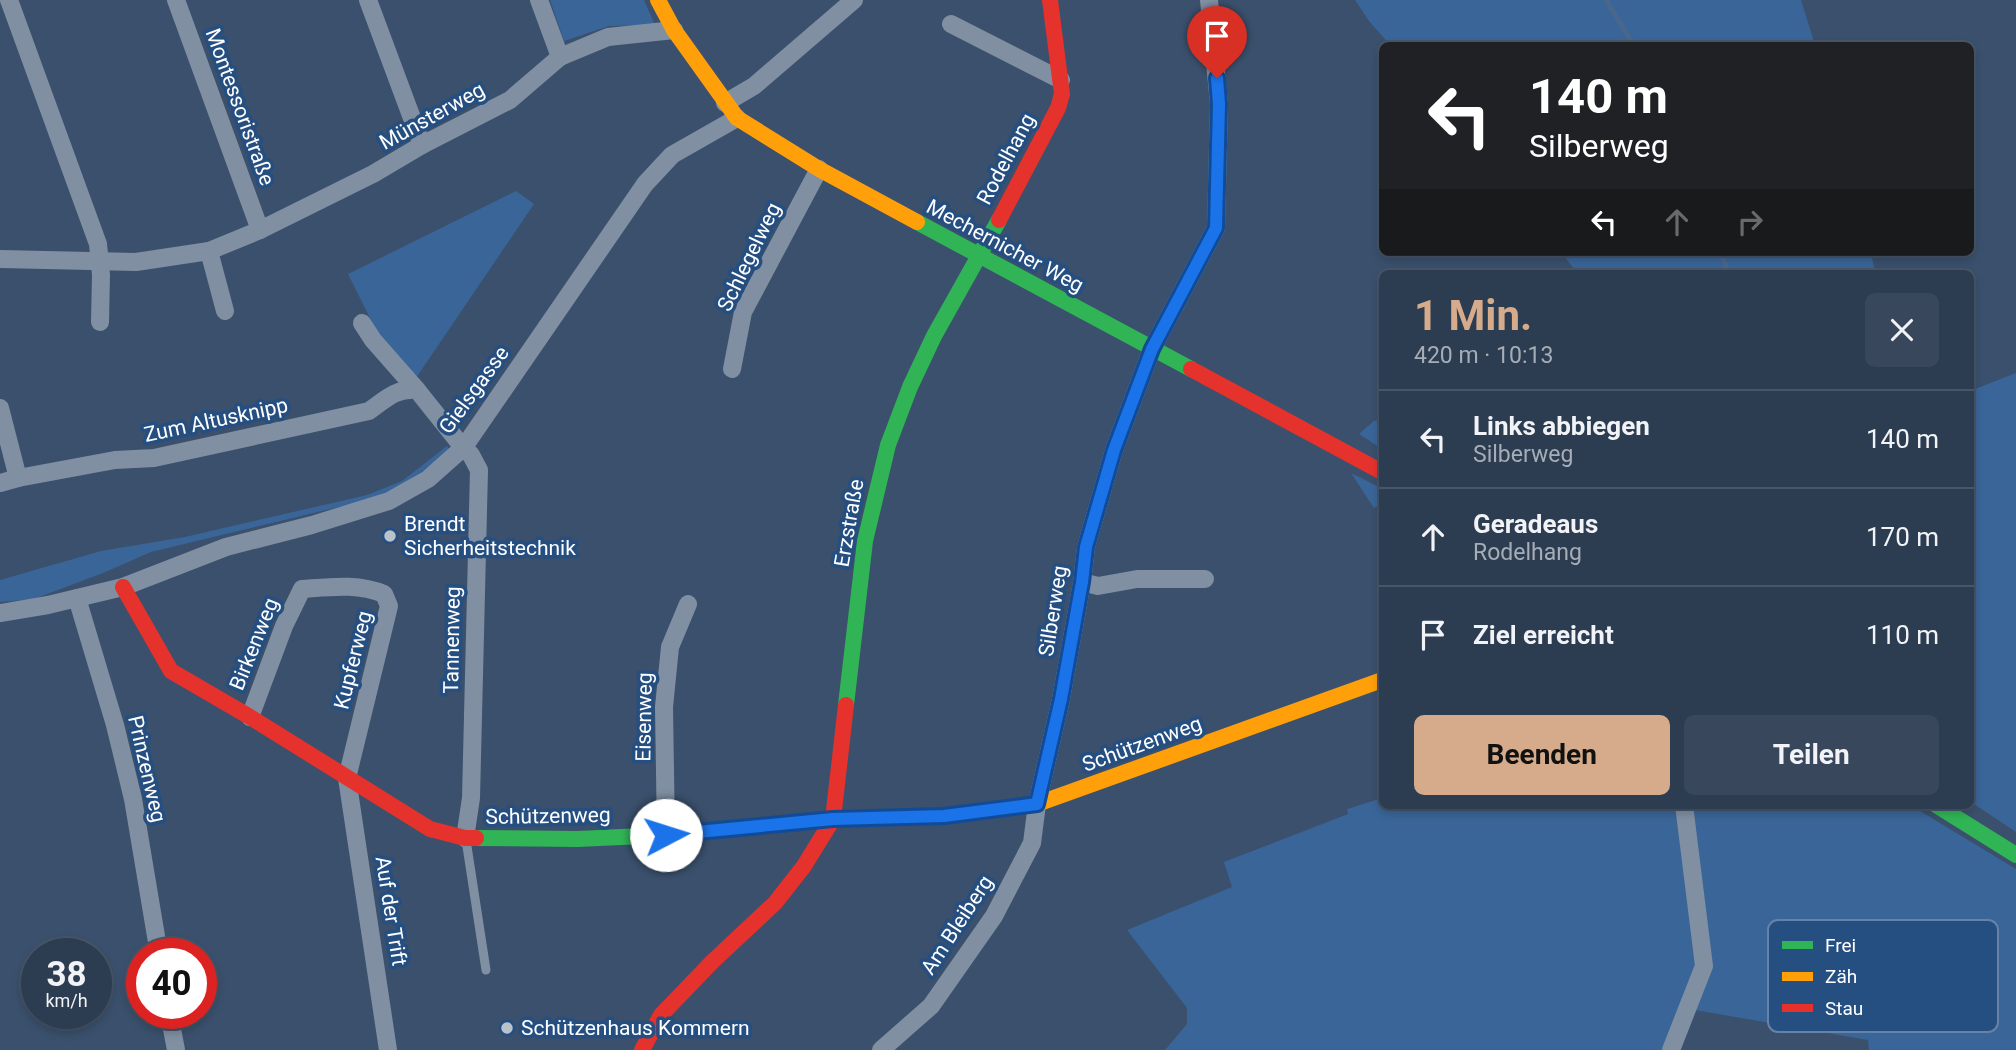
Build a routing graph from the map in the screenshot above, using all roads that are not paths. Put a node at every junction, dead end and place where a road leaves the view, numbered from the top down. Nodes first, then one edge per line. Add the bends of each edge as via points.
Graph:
1 (9, 0) edge
2 (176, 0) edge
3 (368, 0) edge
4 (538, 0) edge
5 (658, 0) edge
6 (853, 0) edge
7 (1050, 0) edge
8 (1209, 0) edge
9 (951, 24) dead end
10 (674, 30) junction
11 (560, 57) junction
12 (1061, 80) junction
13 (724, 103) junction
14 (737, 118) junction
15 (422, 145) junction
16 (819, 169) junction
17 (260, 230) junction
18 (209, 251) junction
19 (979, 256) junction
20 (0, 259) edge
21 (99, 261) junction
22 (225, 311) dead end
23 (100, 323) dead end
24 (362, 323) dead end
25 (1152, 349) junction
26 (732, 369) dead end
27 (417, 390) junction
28 (0, 408) edge
29 (464, 447) junction
30 (1379, 470) edge
31 (18, 478) junction
32 (0, 483) edge
33 (1205, 579) dead end
34 (1082, 582) junction
35 (123, 587) junction
36 (302, 589) joint
37 (77, 598) junction
38 (688, 604) dead end
39 (0, 613) edge
40 (1379, 681) edge
41 (250, 717) junction
42 (347, 778) junction
43 (1037, 804) junction
44 (1684, 809) edge
45 (1942, 809) edge
46 (833, 819) junction
47 (666, 835) junction
48 (465, 838) junction
49 (2016, 855) edge
50 (156, 938) edge
51 (486, 970) dead end
52 (172, 1029) edge
53 (176, 1050) edge
54 (388, 1050) edge
55 (642, 1050) edge
56 (881, 1050) edge
57 (1671, 1050) edge

1 - 21 street via 98,244
2 - 17 street, Montessoristraße
3 - 15 street
4 - 11 street
5 - 10 street, Mechernicher Weg
6 - 13 street via 754,86
7 - 12 street, Rodelhang
8 - 25 street via 1219,104 1216,228
9 - 12 street
10 - 11 street, Münsterweg via 608,37
10 - 13 street, Mechernicher Weg
11 - 15 street, Münsterweg via 510,100
12 - 19 street, Rodelhang via 1058,108
13 - 14 street, Mechernicher Weg
14 - 16 street, Mechernicher Weg
14 - 29 street, Gielsgasse via 672,155 645,184
15 - 17 street, Münsterweg
16 - 19 street, Mechernicher Weg
16 - 26 street, Schlegelweg via 743,313
17 - 18 street, Münsterweg
18 - 21 street, Münsterweg via 136,262
18 - 22 street
19 - 25 street, Mechernicher Weg
19 - 46 street, Erzstraße via 910,387 882,464 865,541
20 - 21 street, Münsterweg
21 - 23 street
24 - 27 street
25 - 30 street, Mechernicher Weg
25 - 34 street, Silberweg via 1114,450 1086,547
27 - 29 street
27 - 31 street, Zum Altusknipp via 398,392 369,411 154,458 115,460
28 - 31 street
29 - 35 street, Gielsgasse via 428,479 389,501 226,547
29 - 48 street, Tannenweg via 479,470 471,798
31 - 32 street, Zum Altusknipp
33 - 34 street via 1137,579 1098,586
34 - 43 street, Silberweg
35 - 37 street, Gielsgasse
35 - 41 street, Schützenweg via 171,671
36 - 41 street, Birkenweg
36 - 42 street, Kupferweg via 372,589 384,594 389,606
37 - 39 street, Gielsgasse
37 - 50 street, Prinzenweg via 133,799
38 - 47 street, Eisenweg via 670,647 664,707
40 - 43 street, Schützenweg
41 - 42 street, Schützenweg
42 - 48 street, Schützenweg via 430,829
42 - 54 street, Auf der Trift
43 - 46 street, Schützenweg via 944,816
43 - 56 street, Am Bleiberg via 1032,843 994,916 931,1006
44 - 57 street via 1704,965
45 - 49 street
46 - 47 street, Schützenweg
46 - 55 street via 775,904 661,1015
47 - 48 street, Schützenweg
48 - 51 lane
52 - 53 street

